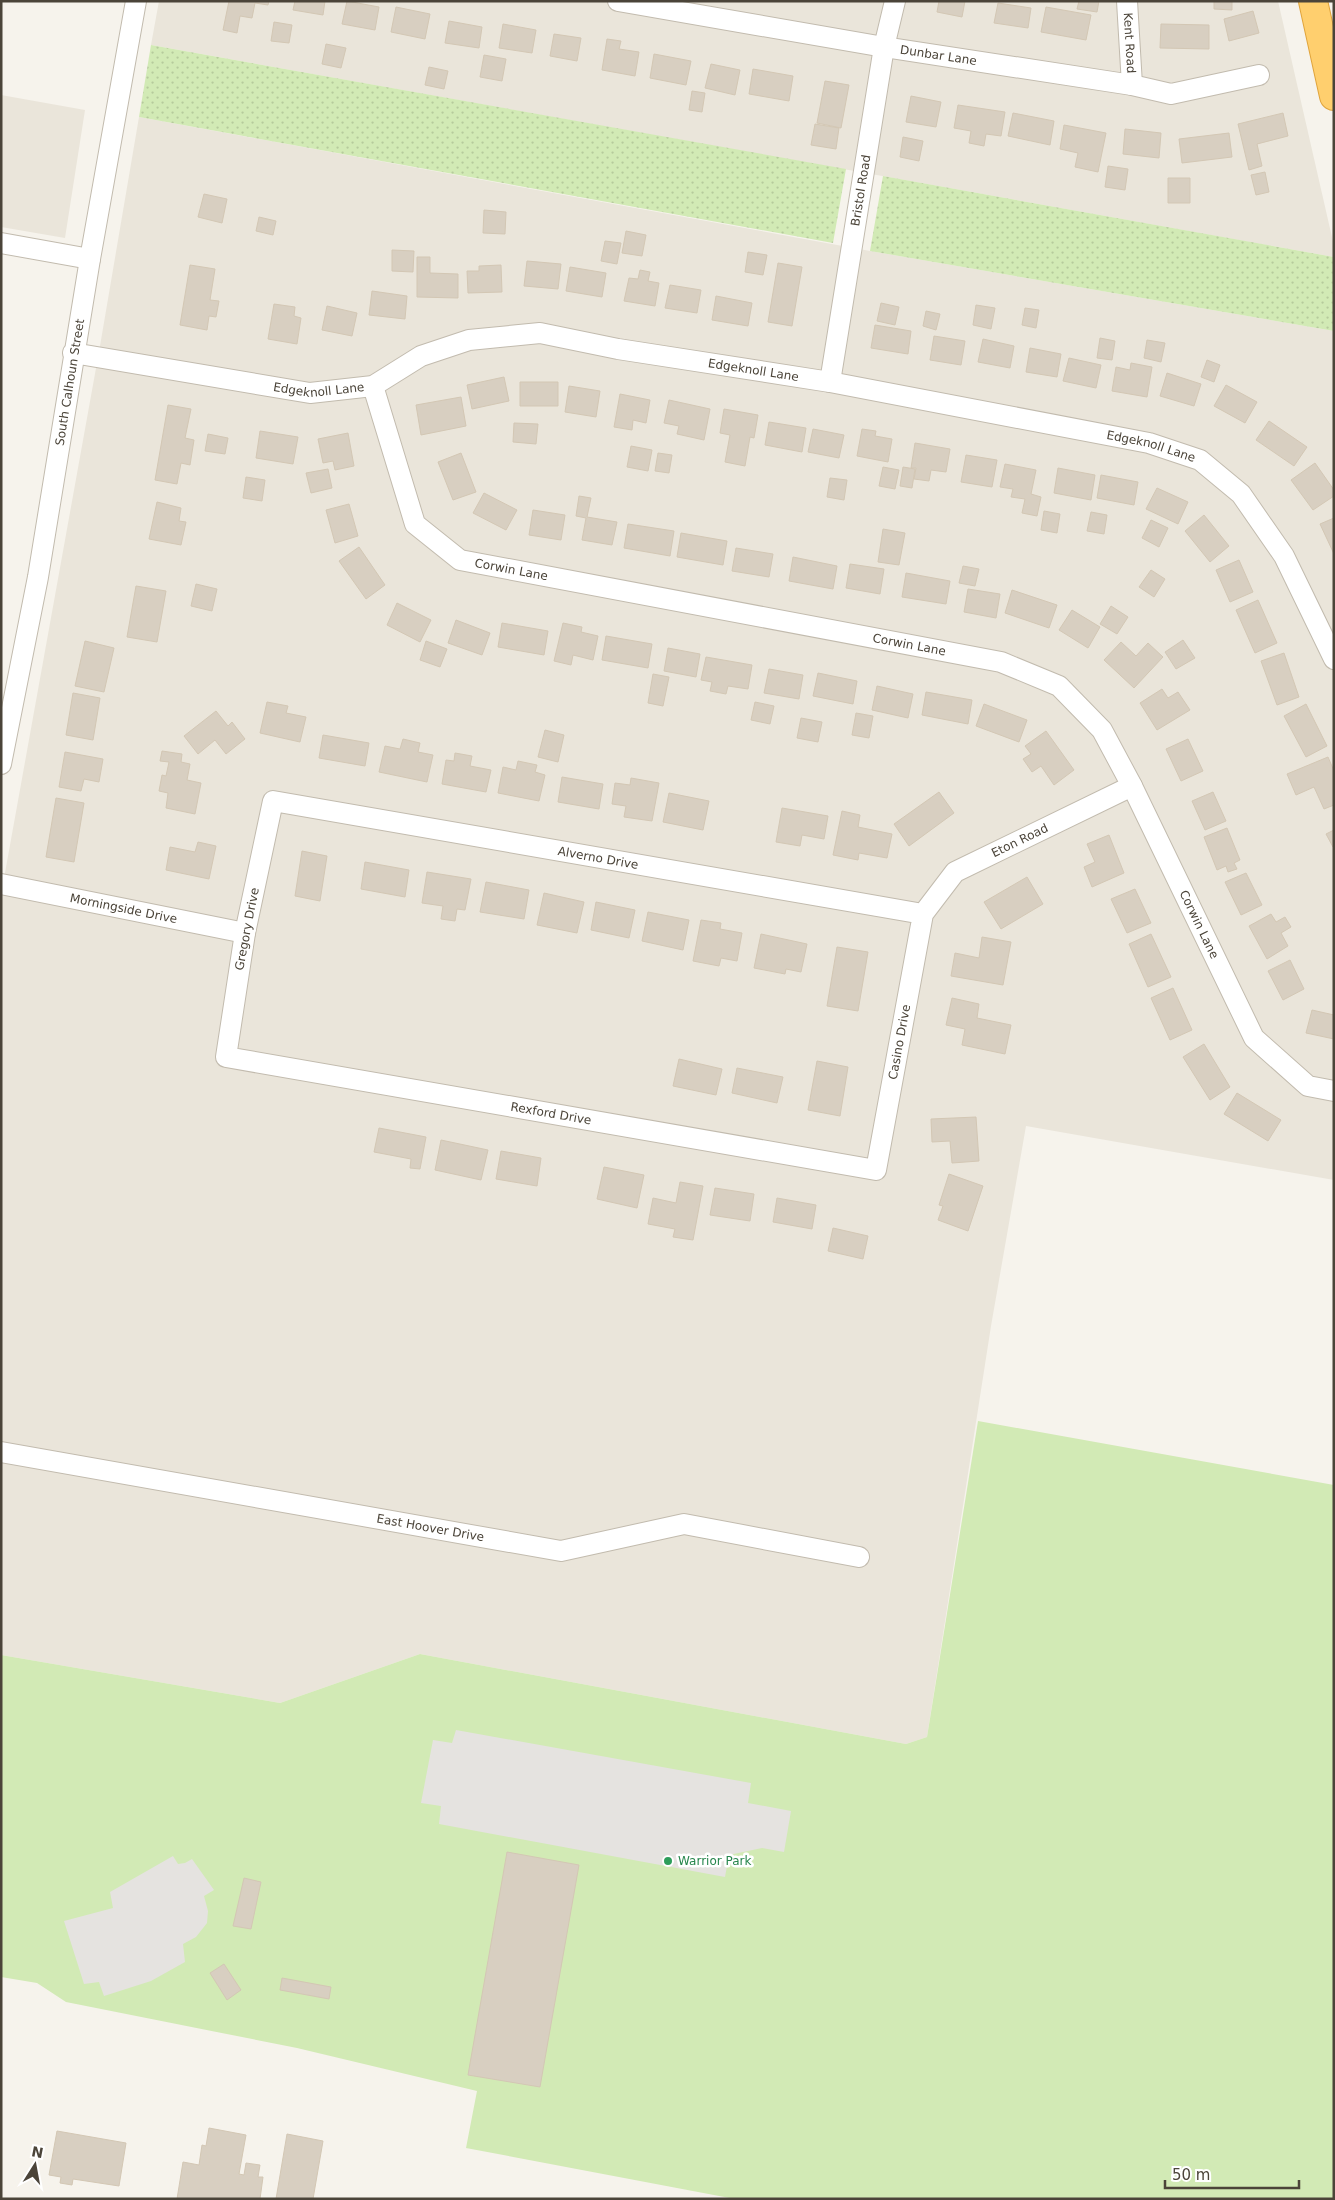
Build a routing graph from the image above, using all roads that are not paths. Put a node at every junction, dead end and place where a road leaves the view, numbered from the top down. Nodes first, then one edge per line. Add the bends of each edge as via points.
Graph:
1 (136, 1) edge
2 (618, 1) edge
3 (895, 1) edge
4 (1126, 1) edge
5 (1313, 1) edge
6 (884, 47) junction
7 (1259, 75) dead end
8 (1132, 85) junction
9 (1334, 96) edge
10 (1, 243) edge
11 (90, 259) junction
12 (73, 353) junction
13 (830, 382) junction
14 (373, 386) junction
15 (1334, 659) edge
16 (1, 764) edge
17 (1132, 786) junction
18 (274, 801) joint
19 (1, 884) edge
20 (923, 914) junction
21 (245, 933) junction
22 (226, 1057) joint
23 (1334, 1090) edge
24 (876, 1170) joint
25 (1, 1452) edge
26 (858, 1557) dead end

1 - 11 street, South Calhoun Street
2 - 6 street, Dunbar Lane
3 - 6 street, Bristol Road
4 - 8 street, Kent Road
5 - 9 highway
6 - 8 street, Dunbar Lane
6 - 13 street, Bristol Road
7 - 8 street, Dunbar Lane via 1172,94
10 - 11 street
11 - 12 street, South Calhoun Street
12 - 14 street, Edgeknoll Lane via 310,393
12 - 16 street, South Calhoun Street via 38,577
13 - 14 street, Edgeknoll Lane via 618,349 540,333 469,340 421,356
13 - 15 street, Edgeknoll Lane via 1149,443 1200,460 1241,494 1284,556
14 - 17 street, Corwin Lane via 415,524 460,560 1001,662 1059,686 1102,730
17 - 20 street, Eton Road via 955,872
17 - 23 street, Corwin Lane via 1254,1038 1308,1086
18 - 20 street, Alverno Drive
18 - 21 street, Gregory Drive
19 - 21 street, Morningside Drive
20 - 24 street, Casino Drive
21 - 22 street, Gregory Drive
22 - 24 street, Rexford Drive
25 - 26 street, East Hoover Drive via 561,1551 684,1524

